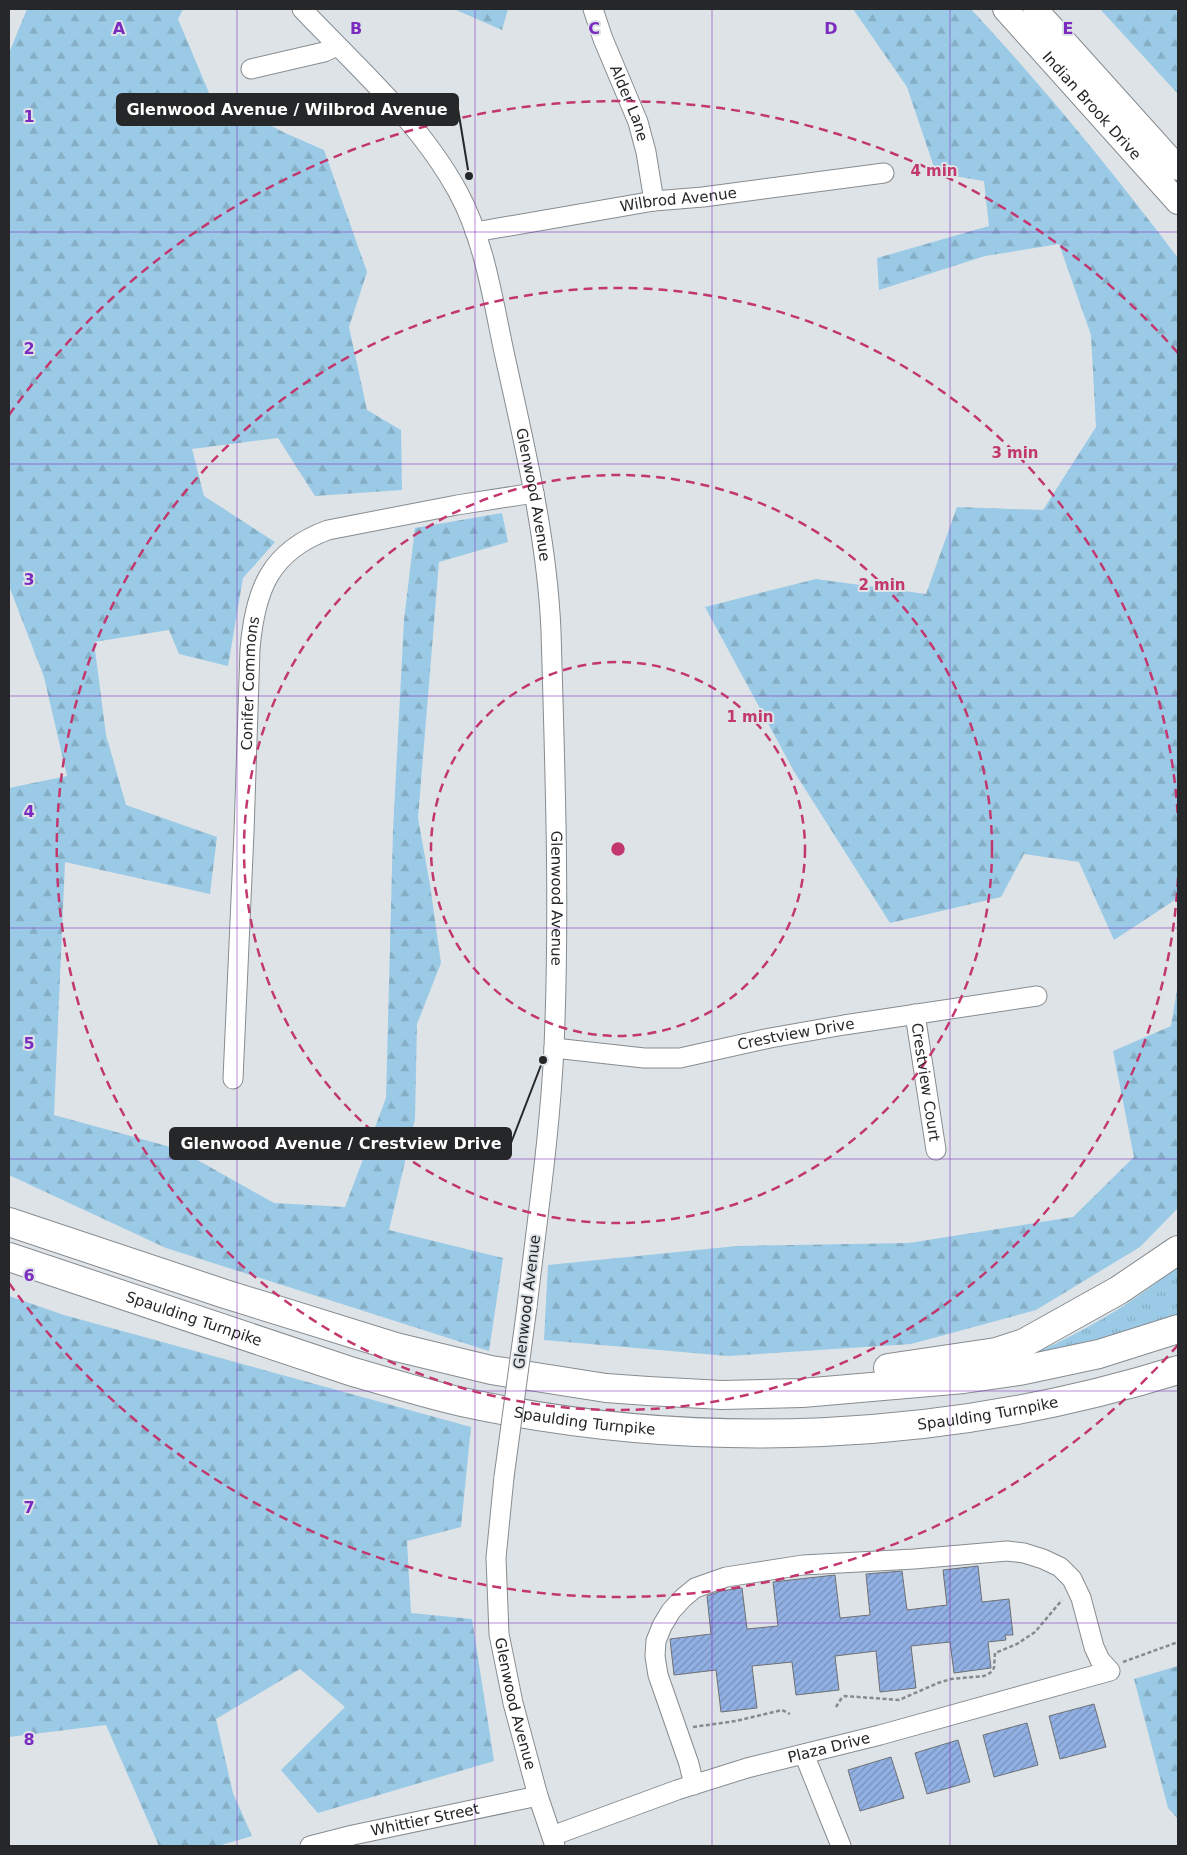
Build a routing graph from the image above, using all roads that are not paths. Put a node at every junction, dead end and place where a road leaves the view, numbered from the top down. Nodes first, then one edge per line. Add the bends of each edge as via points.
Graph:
1 (302, 9) edge
2 (593, 9) edge
3 (1004, 9) edge
4 (1035, 9) edge
5 (337, 46) junction
6 (251, 69) dead end
7 (1178, 168) edge
8 (884, 173) dead end
9 (654, 201) junction
10 (1178, 202) edge
11 (475, 232) junction
12 (534, 493) junction
13 (1037, 996) dead end
14 (915, 1014) junction
15 (554, 1048) junction
16 (232, 1079) dead end
17 (936, 1150) dead end
18 (9, 1222) edge
19 (1178, 1250) edge
20 (9, 1257) edge
21 (1178, 1330) edge
22 (1178, 1370) edge
23 (737, 1394) junction
24 (804, 1754) junction
25 (694, 1786) junction
26 (538, 1796) junction
27 (554, 1841) edge
28 (310, 1846) edge
29 (842, 1846) edge

1 - 5 street, Glenwood Avenue
2 - 9 street, Alder Lane via 638,122
3 - 10 main road, Indian Brook Drive
4 - 7 main road, Indian Brook Drive
5 - 6 street
5 - 11 street, Glenwood Avenue via 407,119 436,156 459,194
8 - 9 street, Wilbrod Avenue
9 - 11 street, Wilbrod Avenue
11 - 12 street, Glenwood Avenue
12 - 15 street, Glenwood Avenue via 552,630 556,867
12 - 16 street, Conifer Commons via 328,530 297,544 264,584 252,621 250,648
13 - 14 street, Crestview Drive
14 - 15 street, Crestview Drive via 770,1038 680,1058 644,1058
14 - 17 street, Crestview Court
15 - 26 street, Glenwood Avenue, bridge via 544,1160 496,1558 499,1634
18 - 23 highway via 282,1312 396,1347 491,1370 606,1388
19 - 23 highway via 1120,1290 1024,1343 996,1352 914,1365 779,1380
20 - 22 highway, Spaulding Turnpike via 407,1388 546,1417 658,1430 828,1432 940,1423 1055,1403
21 - 23 highway via 1099,1354 1001,1373 876,1388
24 - 25 street, Plaza Drive
24 - 25 street, Plaza Drive via 1110,1671 1094,1646 1076,1585 1060,1568 1043,1559 1007,1551 914,1560 802,1565 726,1577 695,1588 671,1611 662,1626 655,1656
24 - 29 street
25 - 27 street, Plaza Drive via 643,1802
26 - 27 street, Glenwood Avenue
26 - 28 street, Whittier Street

